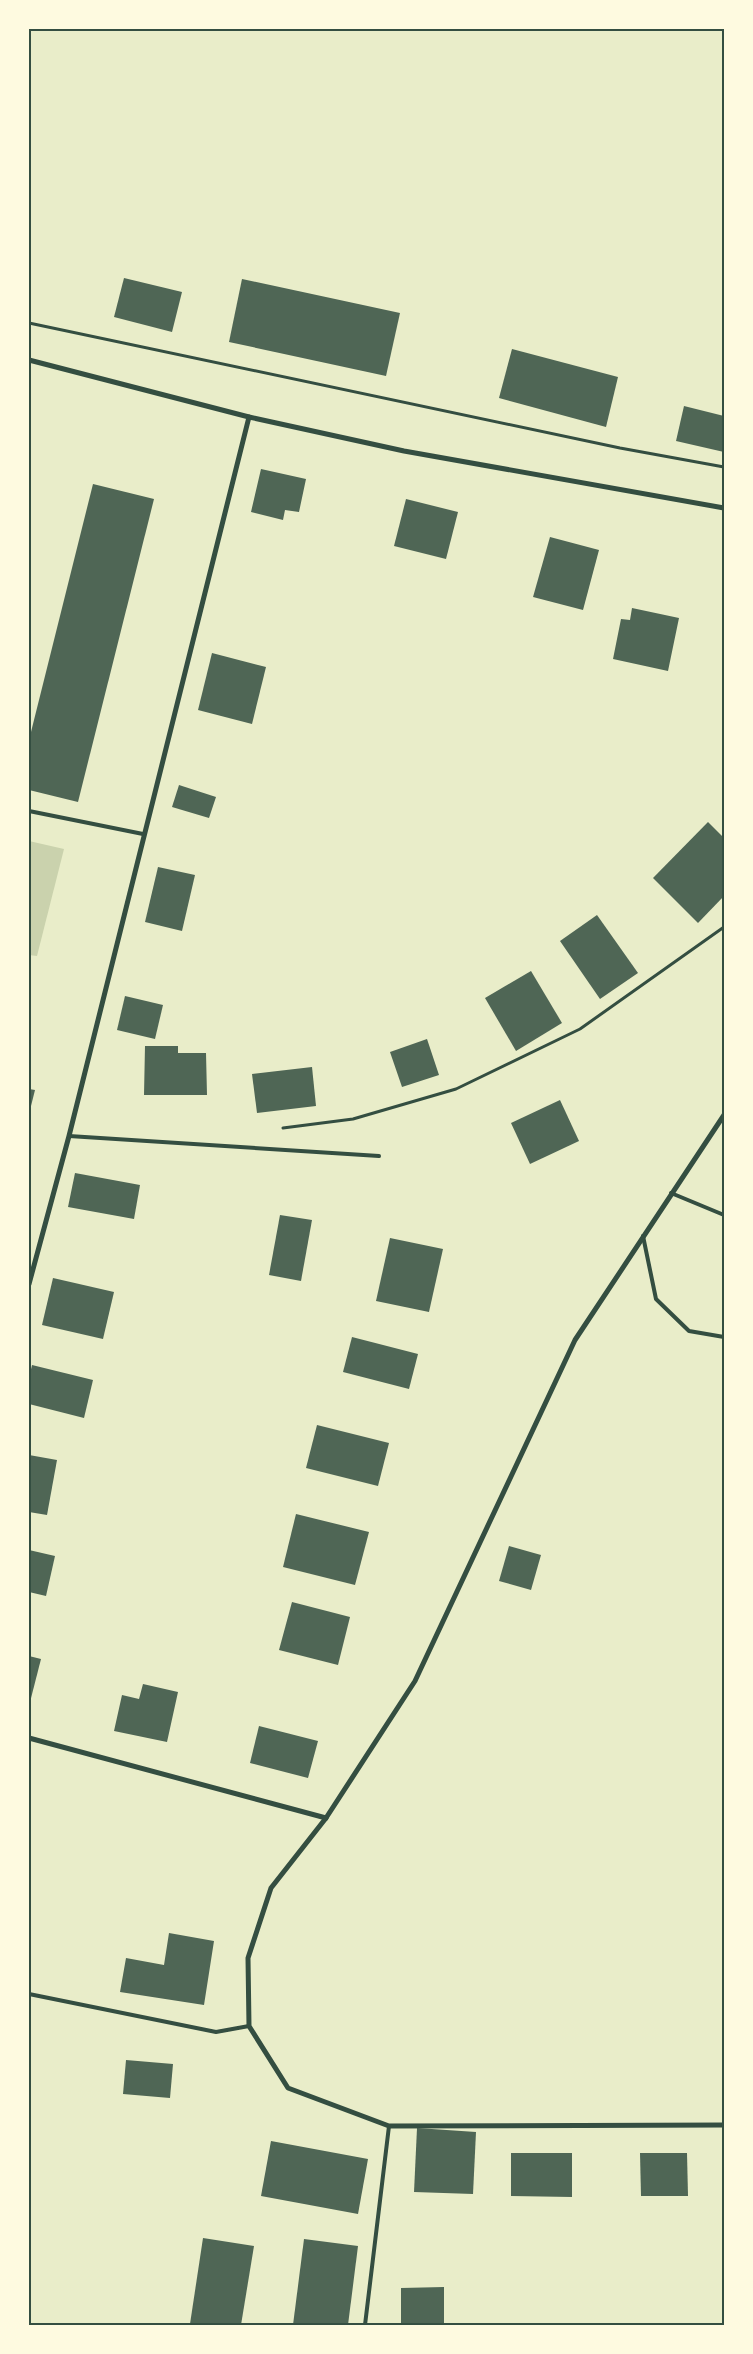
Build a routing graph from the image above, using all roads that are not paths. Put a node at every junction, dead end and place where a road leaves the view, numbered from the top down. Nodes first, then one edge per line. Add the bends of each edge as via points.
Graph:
1 (29, 360) edge
2 (248, 417) junction
3 (724, 508) edge
4 (29, 811) edge
5 (143, 834) junction
6 (724, 1115) edge
7 (69, 1136) junction
8 (379, 1156) dead end
9 (671, 1193) junction
10 (724, 1215) edge
11 (643, 1236) junction
12 (29, 1284) edge
13 (724, 1337) edge
14 (29, 1738) edge
15 (326, 1818) junction
16 (29, 1994) edge
17 (248, 2026) junction
18 (724, 2125) edge
19 (389, 2126) junction
20 (365, 2325) edge

1 - 2 street
2 - 3 street via 404,451
2 - 5 street
4 - 5 lane
5 - 7 street
6 - 9 street
7 - 8 lane
7 - 12 street
9 - 10 lane
9 - 11 street
11 - 13 lane via 656,1299 690,1331
11 - 15 street via 575,1340 415,1680
14 - 15 street
15 - 17 street via 271,1888 248,1958
16 - 17 lane via 216,2032
17 - 19 street via 288,2088
18 - 19 street
19 - 20 lane

